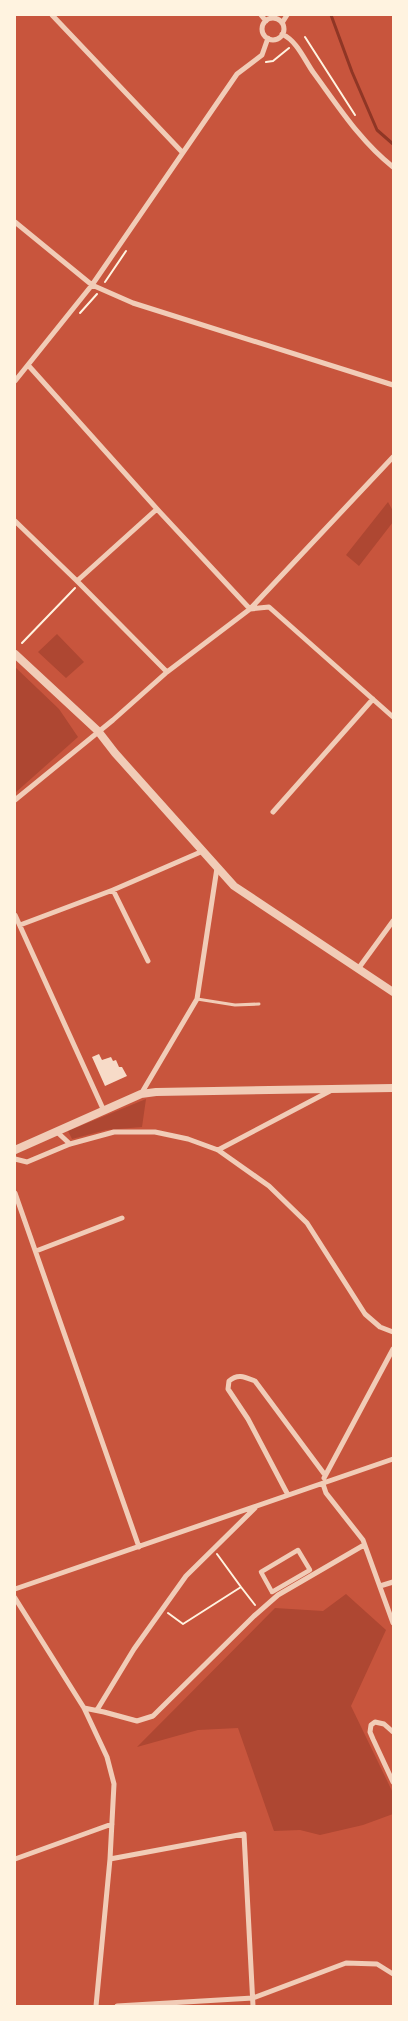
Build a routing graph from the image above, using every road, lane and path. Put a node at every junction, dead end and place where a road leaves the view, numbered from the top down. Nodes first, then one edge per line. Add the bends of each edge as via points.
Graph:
1 (52, 15) edge
2 (261, 15) edge
3 (287, 15) edge
4 (266, 21) junction
5 (282, 23) junction
6 (282, 34) junction
7 (305, 37) dead end
8 (268, 38) junction
9 (358, 119) dead end
10 (182, 152) junction
11 (393, 166) edge
12 (15, 222) edge
13 (92, 286) junction
14 (28, 366) junction
15 (15, 381) edge
16 (393, 385) edge
17 (393, 457) edge
18 (157, 509) junction
19 (15, 521) edge
20 (78, 581) junction
21 (250, 609) junction
22 (22, 643) dead end
23 (15, 654) edge
24 (166, 672) junction
25 (373, 699) junction
26 (393, 717) edge
27 (98, 730) junction
28 (15, 800) edge
29 (273, 812) dead end
30 (203, 852) junction
31 (217, 868) junction
32 (113, 890) junction
33 (15, 915) edge
34 (393, 921) edge
35 (20, 925) junction
36 (148, 961) dead end
37 (358, 969) junction
38 (393, 992) edge
39 (197, 999) junction
40 (259, 1004) dead end
41 (393, 1088) edge
42 (333, 1089) junction
43 (141, 1094) junction
44 (104, 1111) junction
45 (57, 1132) junction
46 (70, 1144) junction
47 (15, 1150) edge
48 (218, 1150) junction
49 (15, 1159) edge
50 (15, 1193) edge
51 (122, 1218) dead end
52 (36, 1251) junction
53 (392, 1332) edge
54 (393, 1349) edge
55 (393, 1459) edge
56 (325, 1475) junction
57 (323, 1484) junction
58 (288, 1495) junction
59 (257, 1506) junction
60 (364, 1545) junction
61 (139, 1547) junction
62 (213, 1549) junction
63 (298, 1550) joint
64 (393, 1582) edge
65 (380, 1586) junction
66 (241, 1587) junction
67 (15, 1589) edge
68 (15, 1598) edge
69 (255, 1606) dead end
70 (161, 1609) junction
71 (393, 1623) edge
72 (84, 1708) junction
73 (97, 1710) junction
74 (393, 1732) edge
75 (393, 1782) edge
76 (112, 1824) junction
77 (15, 1859) edge
78 (110, 1859) junction
79 (393, 1974) edge
80 (252, 1998) junction
81 (96, 2006) edge
82 (116, 2006) edge
83 (253, 2006) edge

1 - 10 street
2 - 4 street
3 - 5 street
4 - 5 street via 273,18
4 - 8 street via 262,30
5 - 6 street
6 - 8 street via 277,39
6 - 11 street via 291,38 356,131
7 - 9 path
8 - 10 street via 262,54 237,74
10 - 13 street
12 - 13 street
13 - 14 street
13 - 16 street via 142,306
14 - 15 street
14 - 18 street
17 - 21 street
18 - 20 street
18 - 21 street
19 - 20 street
20 - 22 path via 73,591
20 - 24 street
21 - 24 street
21 - 25 street via 269,607
23 - 27 street
24 - 27 street
25 - 26 street
25 - 29 street
27 - 28 street
27 - 30 street
30 - 31 street
30 - 32 street
31 - 37 street via 234,886
31 - 39 street
32 - 35 street
32 - 36 street
33 - 35 street
34 - 37 street
35 - 44 street
37 - 38 street
39 - 40 lane
39 - 43 street
41 - 42 street
42 - 43 street
42 - 48 street
43 - 44 street
44 - 45 street
45 - 46 street
45 - 47 street
46 - 48 street via 114,1132 155,1132
46 - 49 street via 27,1162
48 - 53 street via 268,1186 307,1223 365,1314
50 - 52 street
51 - 52 street
52 - 61 street
54 - 56 street
55 - 57 street
56 - 57 street
56 - 58 street via 255,1381 234,1376 228,1389 248,1419
57 - 58 street
57 - 60 street
58 - 59 street
59 - 61 street
59 - 62 street
60 - 65 street
60 - 73 street via 278,1595 153,1716 137,1721
61 - 67 street
62 - 66 path
62 - 70 street via 186,1576
63 - 63 street via 310,1570 272,1592 261,1572
64 - 65 street
65 - 71 street
66 - 69 path
66 - 70 path via 183,1624
68 - 72 street
70 - 73 street
72 - 73 street
72 - 76 street via 107,1757 114,1784
74 - 75 street via 384,1724 375,1722 371,1725 370,1732
76 - 77 street
76 - 78 street
78 - 80 street via 244,1834
78 - 81 street
79 - 80 street via 377,1964 346,1963
80 - 82 street
80 - 83 street

